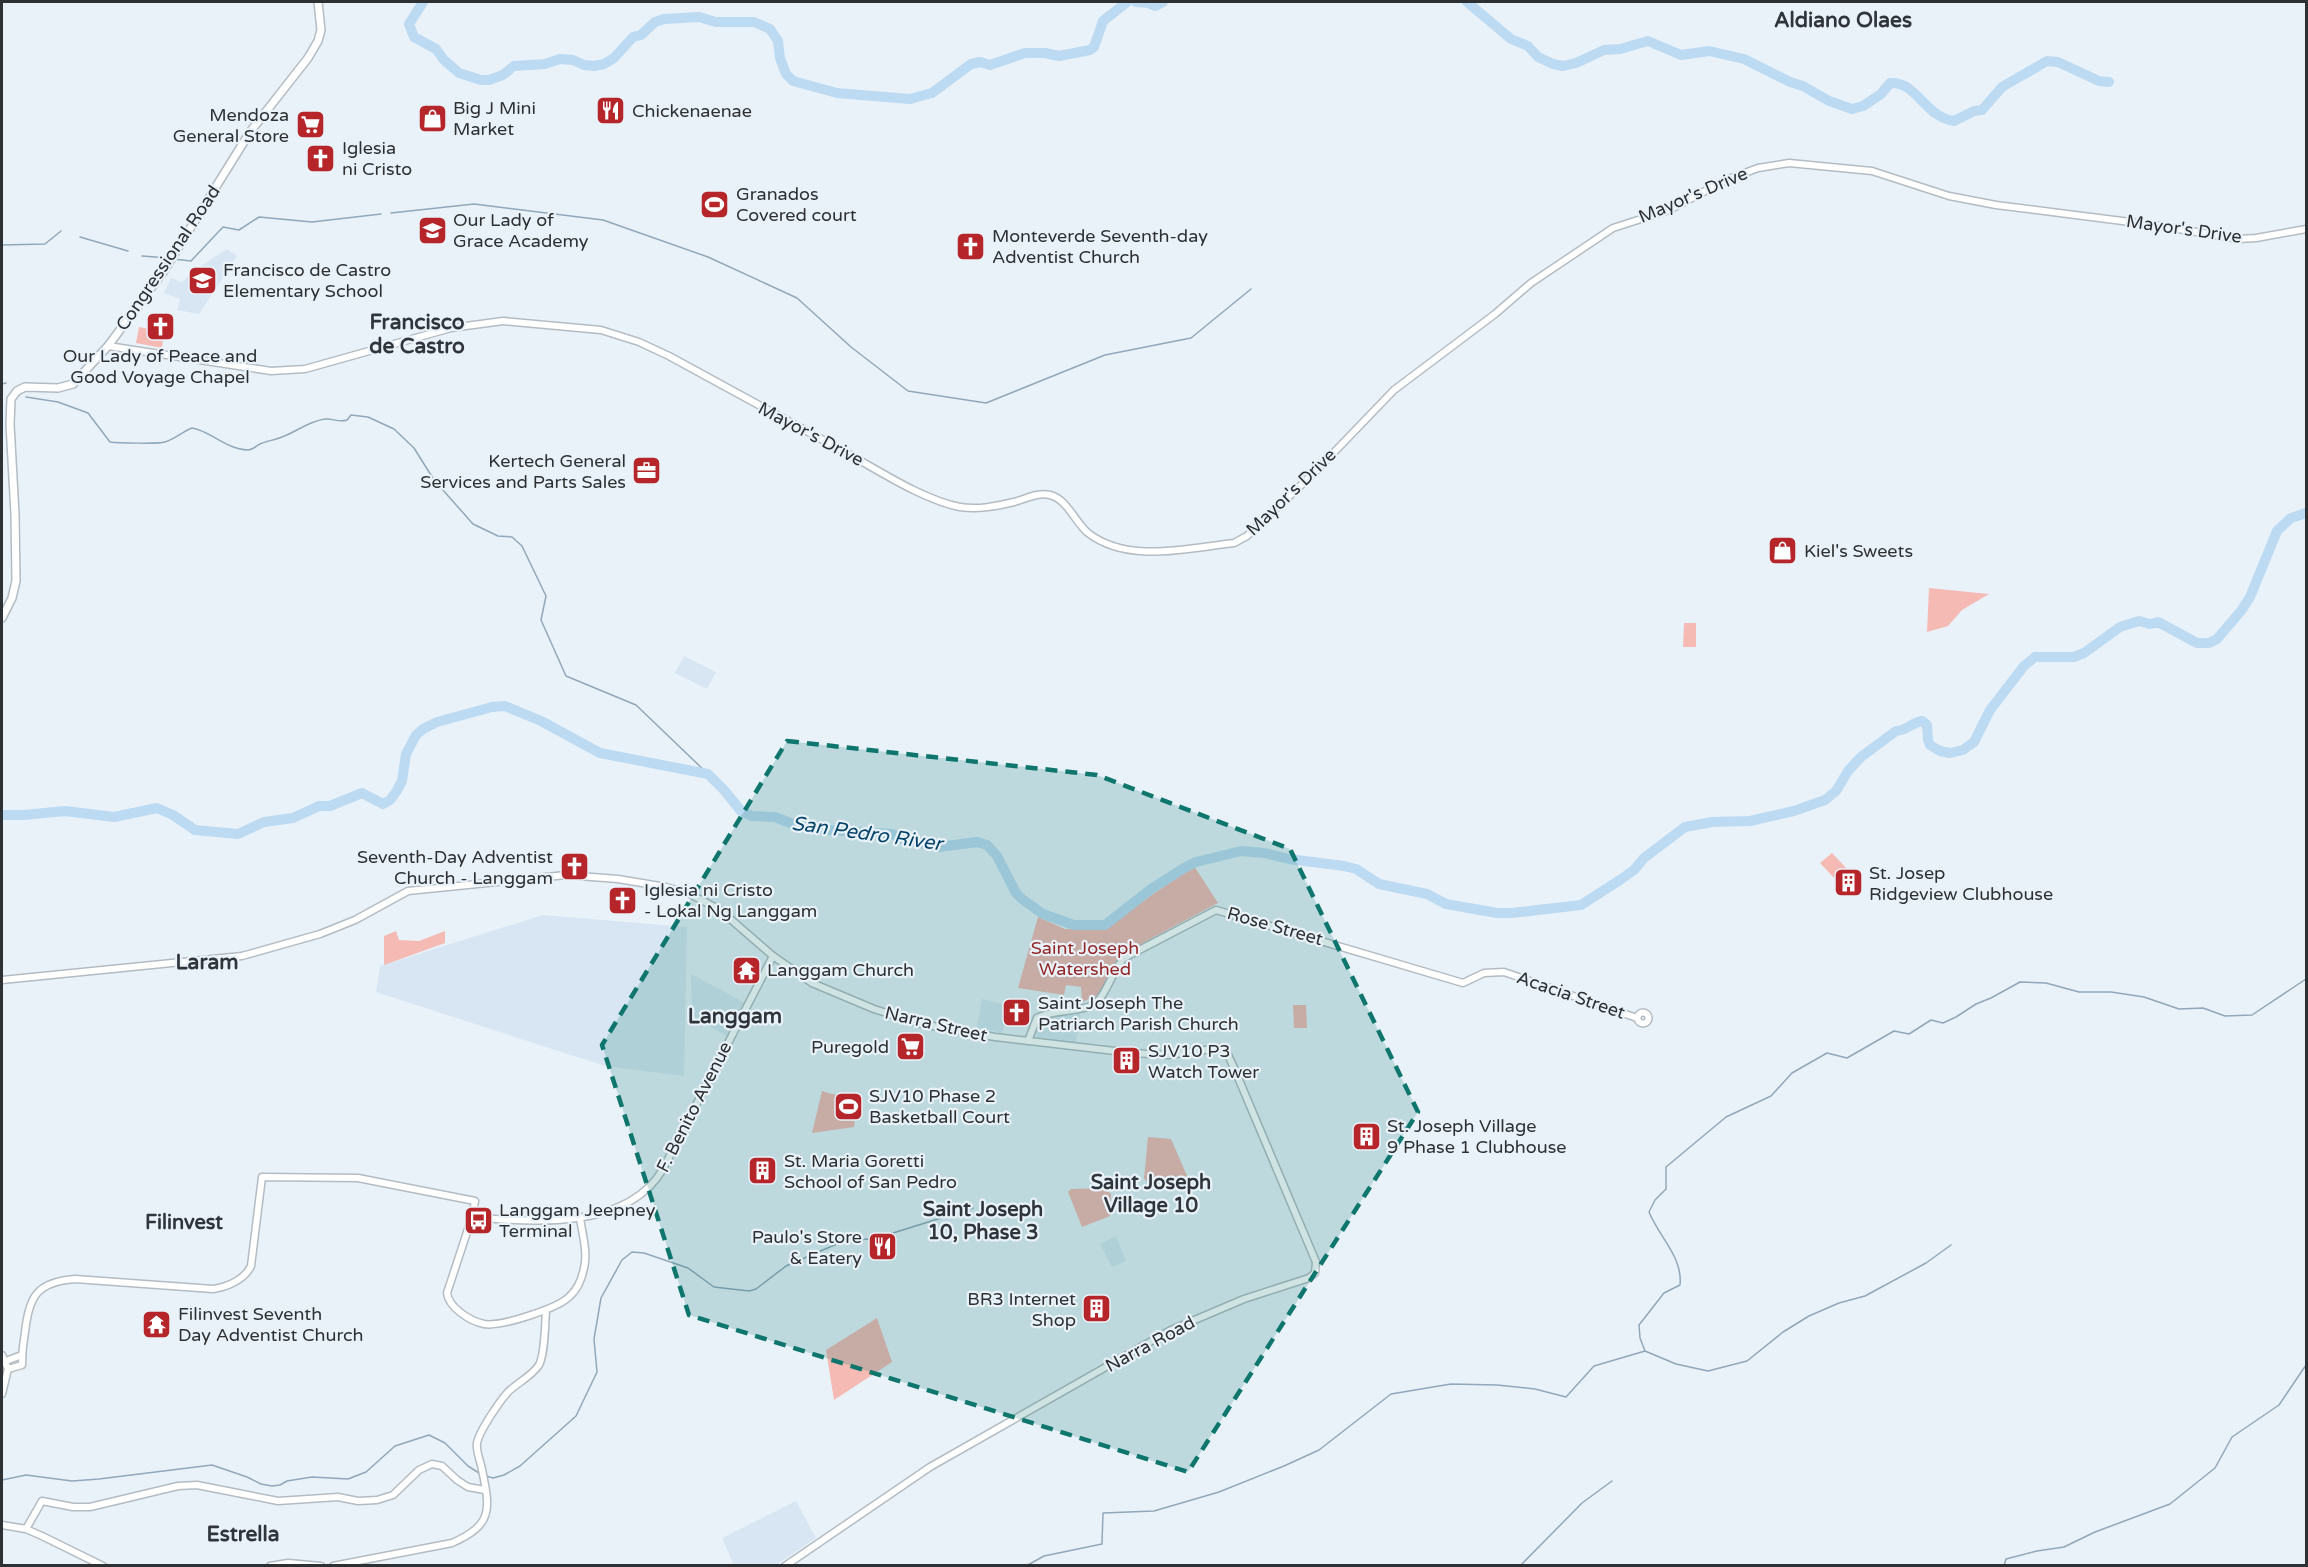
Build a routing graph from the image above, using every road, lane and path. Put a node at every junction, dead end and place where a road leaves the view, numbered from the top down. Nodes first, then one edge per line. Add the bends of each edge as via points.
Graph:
1 (318, 2) edge
2 (2307, 229) edge
3 (108, 346) junction
4 (2, 618) edge
5 (773, 956) junction
6 (1504, 972) joint
7 (2, 980) edge
8 (1637, 1018) dead end
9 (1028, 1041) junction
10 (1220, 1048) joint
11 (472, 1217) junction
12 (580, 1218) junction
13 (546, 1310) junction
14 (22, 1355) junction
15 (4, 1358) edge
16 (8, 1369) junction
17 (2, 1394) edge
18 (485, 1490) junction
19 (2, 1525) edge
20 (26, 1529) junction
21 (103, 1566) edge
22 (270, 1566) edge
23 (321, 1566) edge
24 (333, 1566) edge
25 (785, 1566) edge

1 - 3 main road, Congressional Road via 321,25 316,44 246,137 178,249
2 - 3 street, Mayor's Drive via 2238,239 1996,205 1949,196 1872,171 1789,163 1758,168 1669,210 1613,228 1531,283 1386,397 1247,536 1234,543 1147,551 1126,550 1095,538 1064,503 1049,495 985,507 959,506 941,500 669,356 601,330 492,320 305,369 271,371
3 - 4 main road, Congressional Road via 73,384 58,388 25,387 12,399 16,581
5 - 7 street, Narra Street via 720,910 690,894 611,878 547,876 408,891 355,920 256,954
5 - 9 street, Narra Street via 812,983 902,1019
5 - 12 street, F. Benito Avenue via 654,1184 626,1205
6 - 8 street, Acacia Street
6 - 9 street, Rose Street via 1484,973 1464,982 1216,910 1124,958 1093,1005 1037,1018
9 - 10 street, Narra Street via 1168,1055
10 - 25 street, Narra Road via 1228,1055 1244,1090 1316,1262 1315,1273 1171,1330 930,1467
11 - 12 street, F. Benito Avenue
11 - 13 street via 448,1288 450,1302 485,1324
11 - 14 street via 475,1201 358,1178 262,1177 248,1272 224,1288 213,1289 57,1280 39,1291 29,1305
12 - 13 street via 583,1275 570,1297
13 - 18 street via 540,1362 507,1394 477,1442
14 - 15 street
14 - 16 street via 22,1365
15 - 16 street
16 - 17 street
18 - 20 street via 468,1487 442,1466 432,1464 419,1470 393,1495 377,1500 338,1497 278,1501 197,1485 178,1486 90,1507 42,1501
18 - 24 street via 485,1520 466,1537
19 - 20 street
20 - 21 street
22 - 23 street

